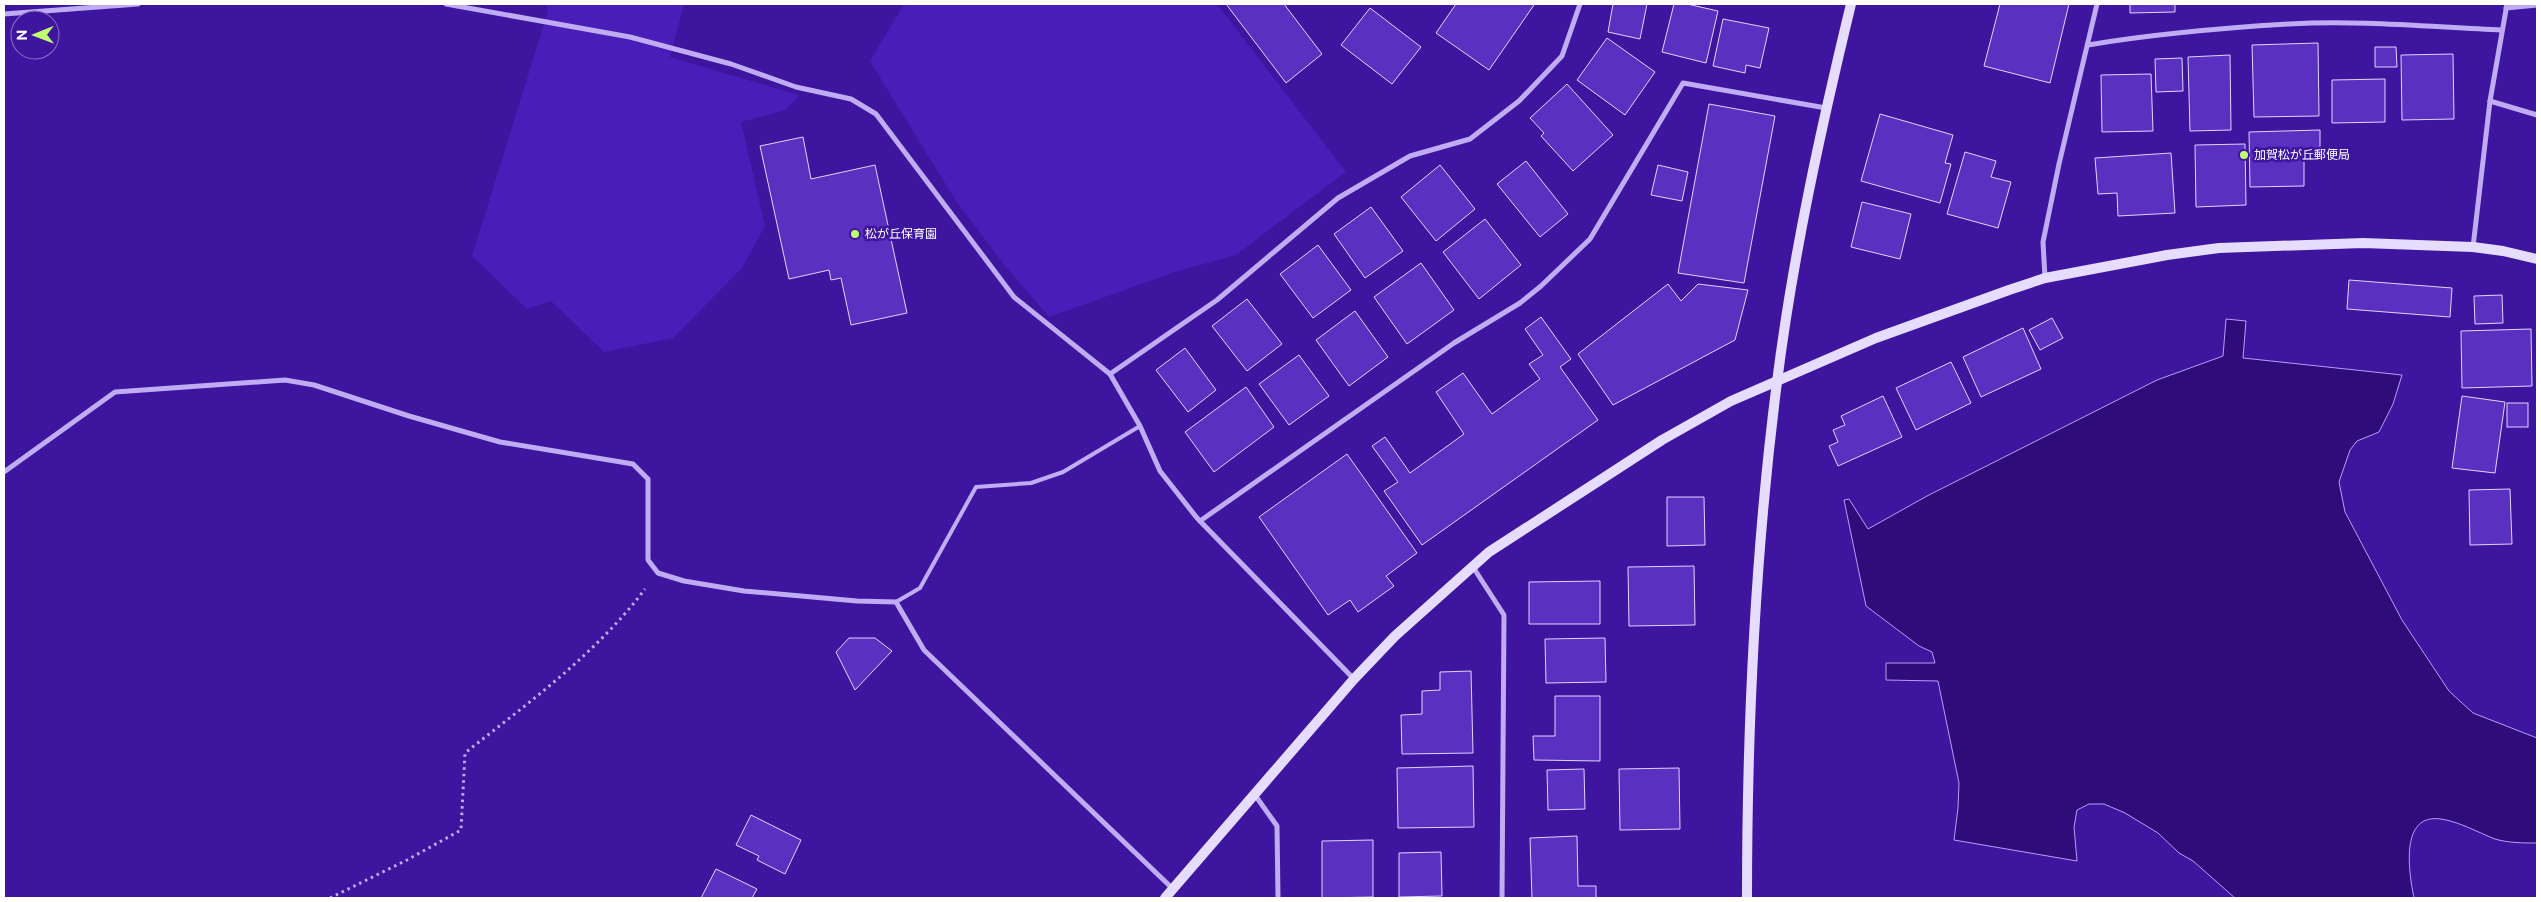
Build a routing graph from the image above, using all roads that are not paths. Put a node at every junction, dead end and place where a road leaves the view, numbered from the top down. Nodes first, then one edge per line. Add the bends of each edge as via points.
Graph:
1 (138, 4) edge
2 (446, 4) edge
3 (1580, 4) edge
4 (1851, 4) edge
5 (2097, 4) edge
6 (2537, 5) edge
7 (2506, 6) edge
8 (4, 14) edge
9 (2502, 30) junction
10 (2088, 45) junction
11 (2490, 101) junction
12 (1826, 108) junction
13 (2537, 115) edge
14 (2473, 247) junction
15 (2537, 260) edge
16 (2045, 278) junction
17 (1110, 374) junction
18 (1777, 380) junction
19 (1140, 426) junction
20 (4, 472) edge
21 (1200, 521) junction
22 (1473, 567) junction
23 (896, 602) junction
24 (1354, 679) junction
25 (1255, 795) junction
26 (1173, 889) junction
27 (1165, 898) edge
28 (1278, 898) edge
29 (1502, 898) edge
30 (1747, 898) edge

1 - 8 street
2 - 17 street via 630,37 731,64 796,87 851,99 876,114 1014,296
3 - 17 street via 1562,56 1519,101 1470,139 1410,156 1338,198 1217,300
4 - 12 street
5 - 10 street
6 - 7 street
7 - 9 street
9 - 10 street via 2290,24 2128,38
9 - 11 street
10 - 16 street via 2043,242
11 - 13 street
11 - 14 street
12 - 18 street
12 - 21 street via 1683,83 1590,239 1541,286
14 - 15 street
14 - 16 street via 2363,243 2218,248
16 - 18 street via 1876,338
17 - 19 street
18 - 22 street via 1731,401 1662,440 1489,552
18 - 30 street via 1764,496 1752,657
19 - 21 street via 1160,471
19 - 23 lane via 1063,472 1031,482 976,487 920,588
20 - 23 street via 115,392 285,380 314,385 500,442 633,464 648,479 648,560 658,573 744,591
21 - 24 street
22 - 24 street via 1395,636
22 - 29 street via 1504,615
23 - 26 street via 924,650
24 - 25 street
25 - 26 street
25 - 28 street via 1277,826
26 - 27 street

